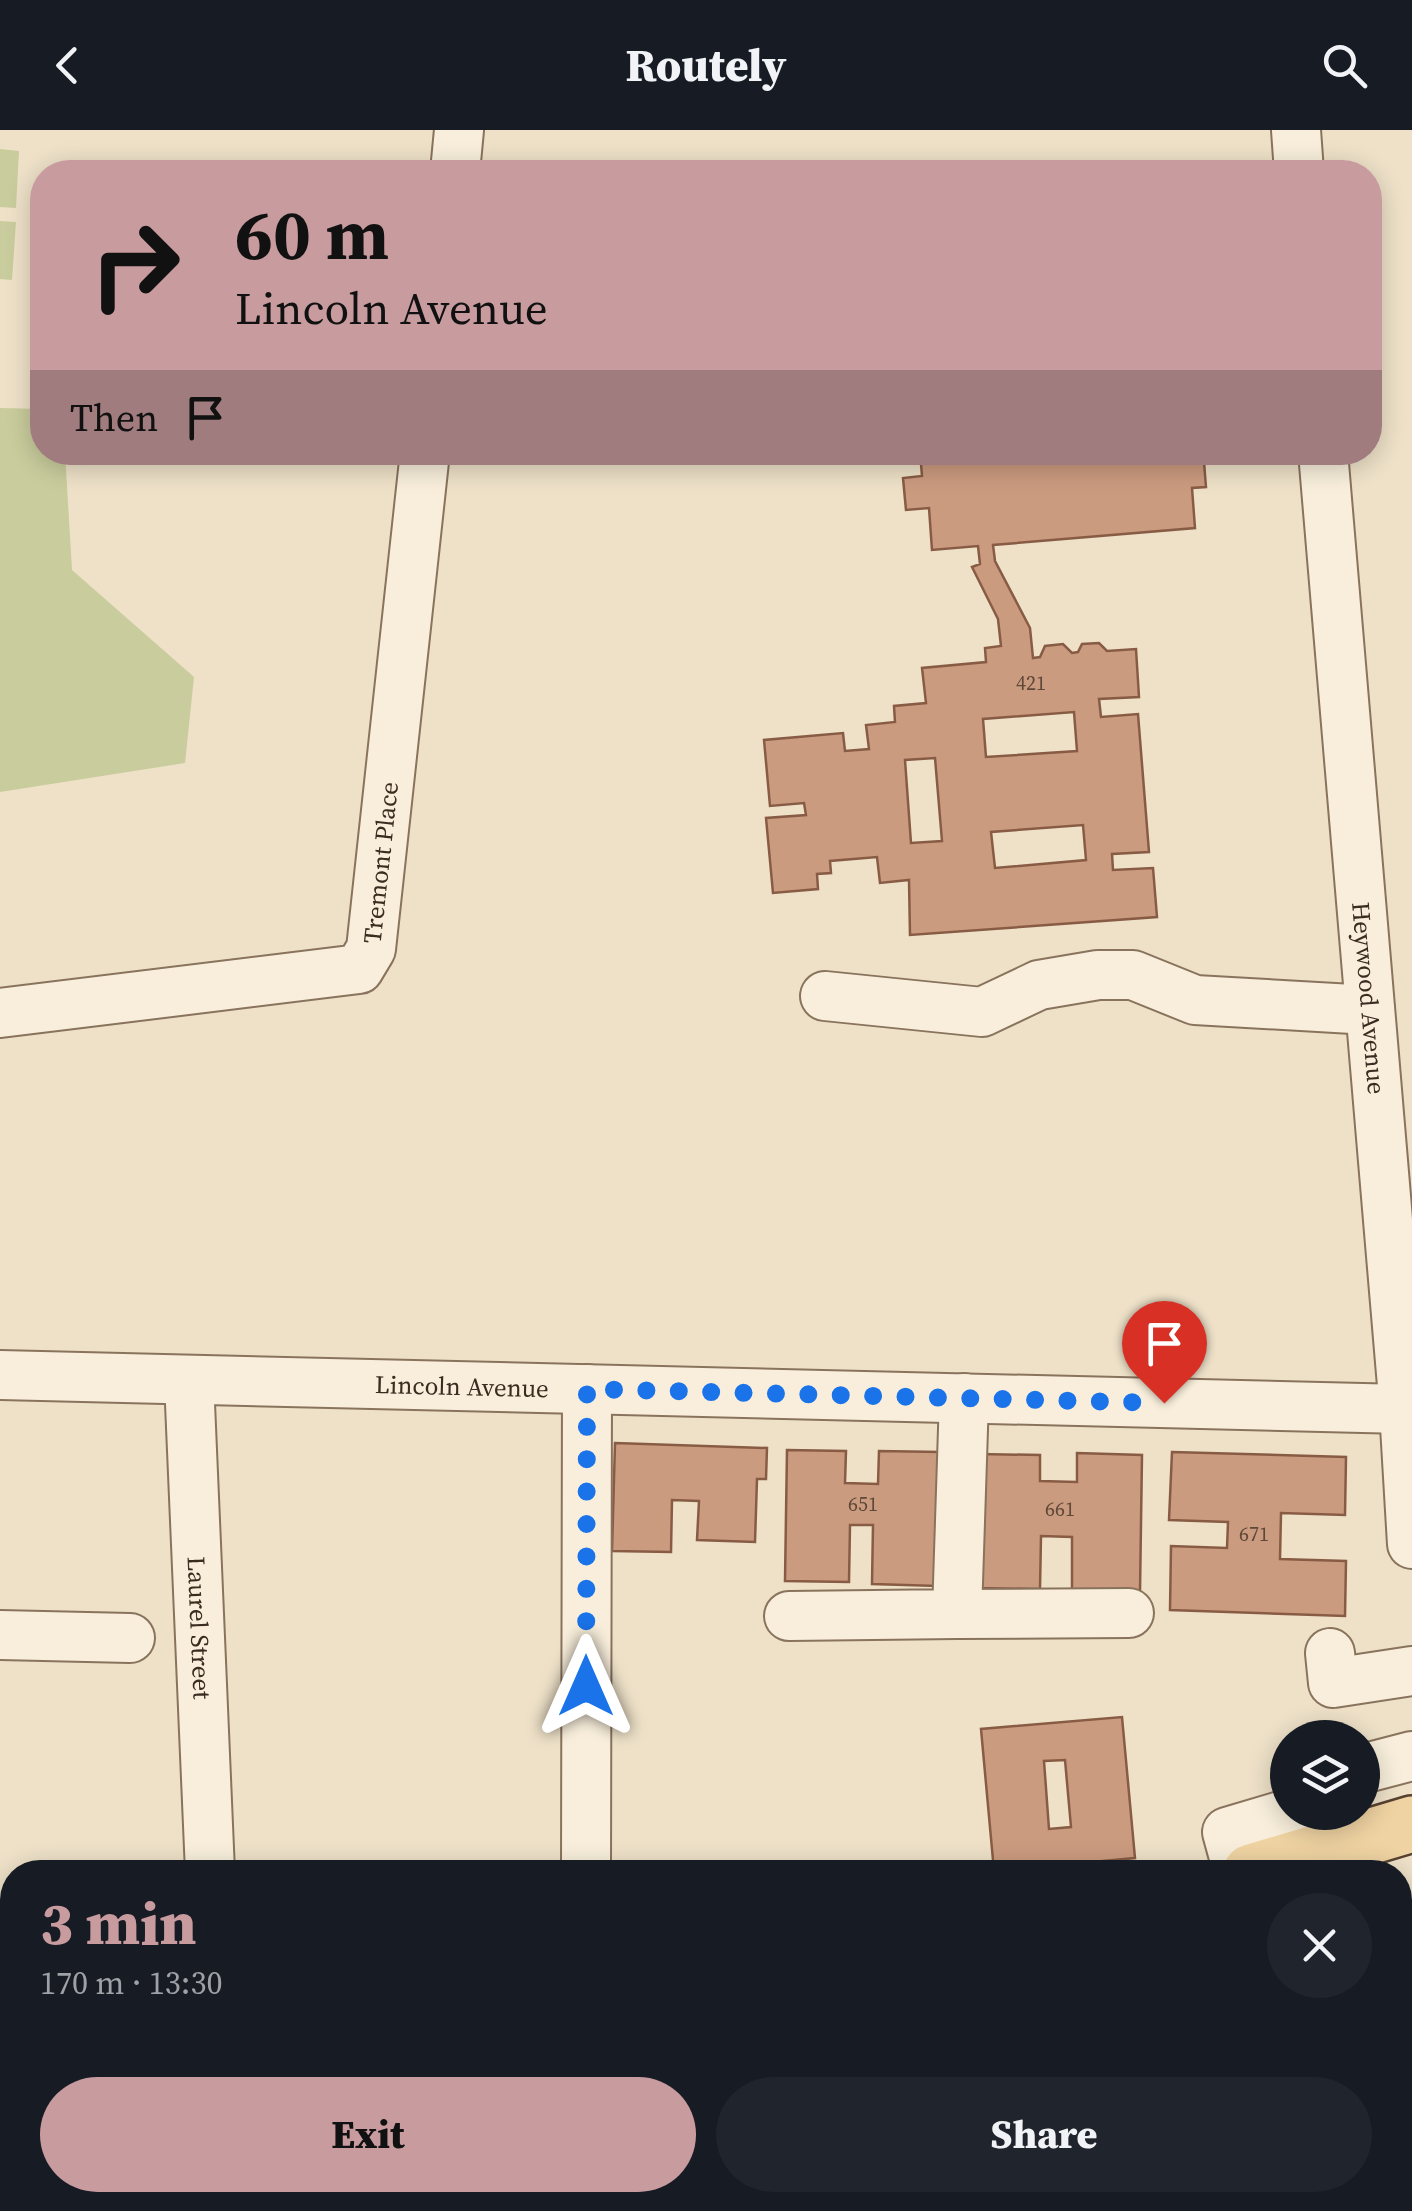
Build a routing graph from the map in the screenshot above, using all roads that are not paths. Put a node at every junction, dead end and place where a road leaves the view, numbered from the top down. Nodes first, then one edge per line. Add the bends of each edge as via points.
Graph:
1 (460, 130) edge
2 (1296, 130) edge
3 (456, 160) edge
4 (1298, 160) edge
5 (424, 465) edge
6 (1324, 465) edge
7 (824, 996) dead end
8 (1370, 1010) junction
9 (0, 1013) edge
10 (0, 1375) edge
11 (188, 1380) junction
12 (587, 1389) junction
13 (964, 1398) junction
14 (1404, 1408) junction
15 (1412, 1544) edge
16 (1130, 1613) dead end
17 (958, 1614) junction
18 (789, 1616) dead end
19 (0, 1635) edge
20 (130, 1638) dead end
21 (1330, 1653) dead end
22 (1412, 1671) edge
23 (1412, 1756) edge
24 (1380, 1764) edge
25 (1270, 1798) edge
26 (1273, 1830) edge
27 (1338, 1830) edge
28 (1378, 1830) edge
29 (1409, 1833) edge
30 (1238, 1859) edge
31 (209, 1860) edge
32 (586, 1860) edge

1 - 3 street
2 - 4 street
5 - 9 street, Tremont Place via 371,949 358,969
6 - 8 street, Heywood Avenue
7 - 8 street via 982,1012 1039,986 1133,974 1196,1000
8 - 14 street, Heywood Avenue
10 - 11 street, Lincoln Avenue
11 - 12 street, Lincoln Avenue
11 - 31 street, Laurel Street
12 - 13 street, Lincoln Avenue
12 - 32 street
13 - 14 street, Lincoln Avenue
13 - 17 street
14 - 15 street, Heywood Avenue
16 - 17 street
17 - 18 street
19 - 20 street
21 - 22 street via 1333,1683
23 - 24 street
25 - 30 street via 1256,1806
26 - 30 street
27 - 30 main road
28 - 29 main road

